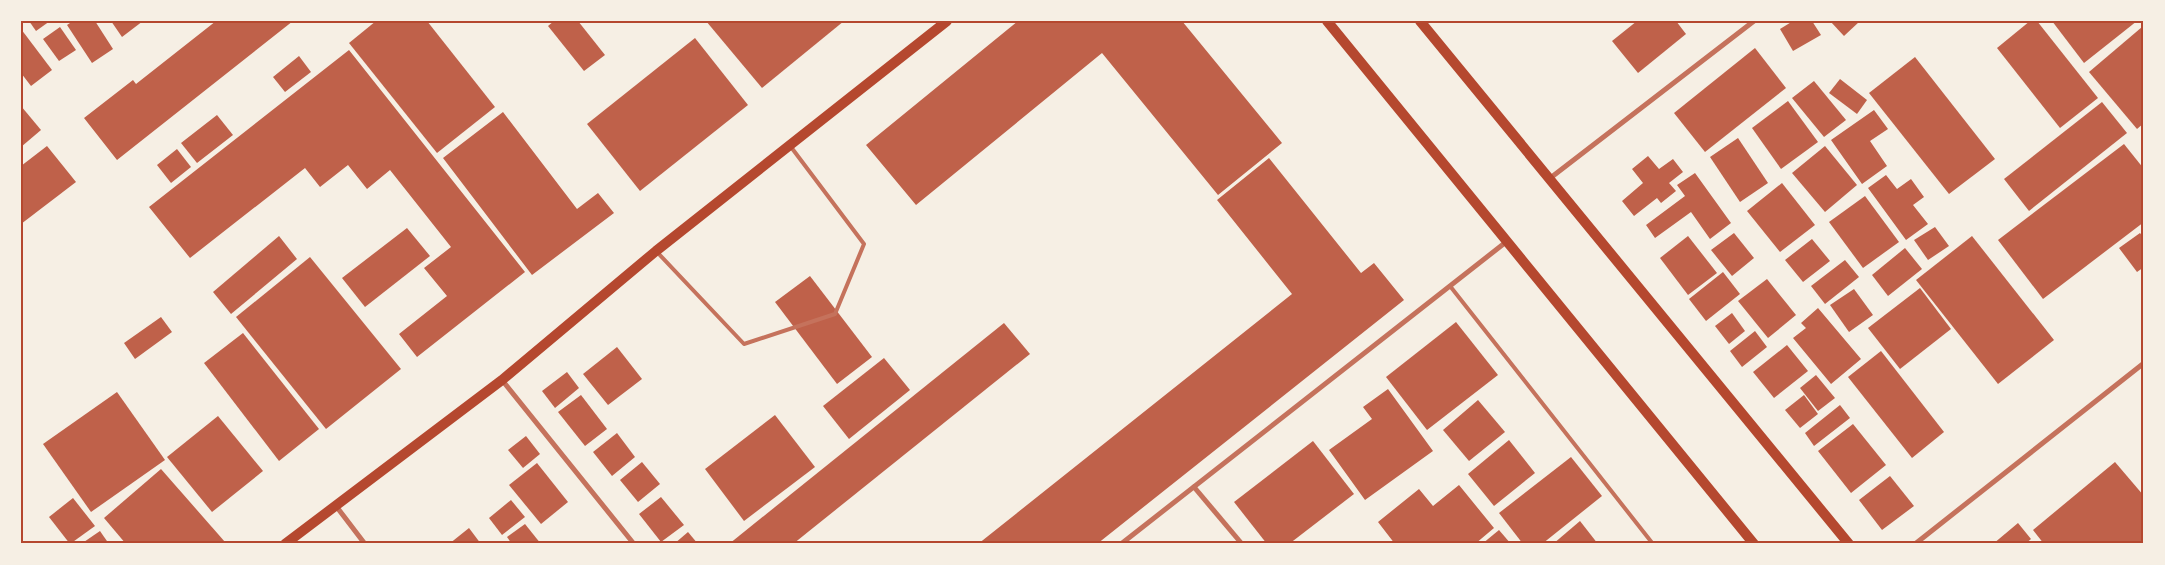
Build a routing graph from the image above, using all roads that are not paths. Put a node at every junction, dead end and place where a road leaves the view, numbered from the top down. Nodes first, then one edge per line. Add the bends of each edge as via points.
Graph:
1 (947, 21) edge
2 (1327, 21) edge
3 (1420, 21) edge
4 (1754, 21) edge
5 (790, 145) junction
6 (1549, 179) junction
7 (1506, 242) junction
8 (656, 252) junction
9 (1450, 286) junction
10 (2144, 363) edge
11 (502, 380) junction
12 (1194, 487) junction
13 (336, 506) junction
14 (285, 544) edge
15 (366, 544) edge
16 (634, 544) edge
17 (1121, 544) edge
18 (1242, 544) edge
19 (1653, 544) edge
20 (1754, 544) edge
21 (1848, 544) edge
22 (1915, 544) edge

1 - 5 main road
2 - 7 main road
3 - 6 main road
4 - 6 street
5 - 8 main road
5 - 8 lane via 864,244 835,314 744,344
6 - 21 main road
7 - 9 street
7 - 20 main road
8 - 11 main road
9 - 12 street
9 - 19 lane
10 - 22 street
11 - 13 main road
11 - 16 street
12 - 17 street
12 - 18 street
13 - 14 main road
13 - 15 street

